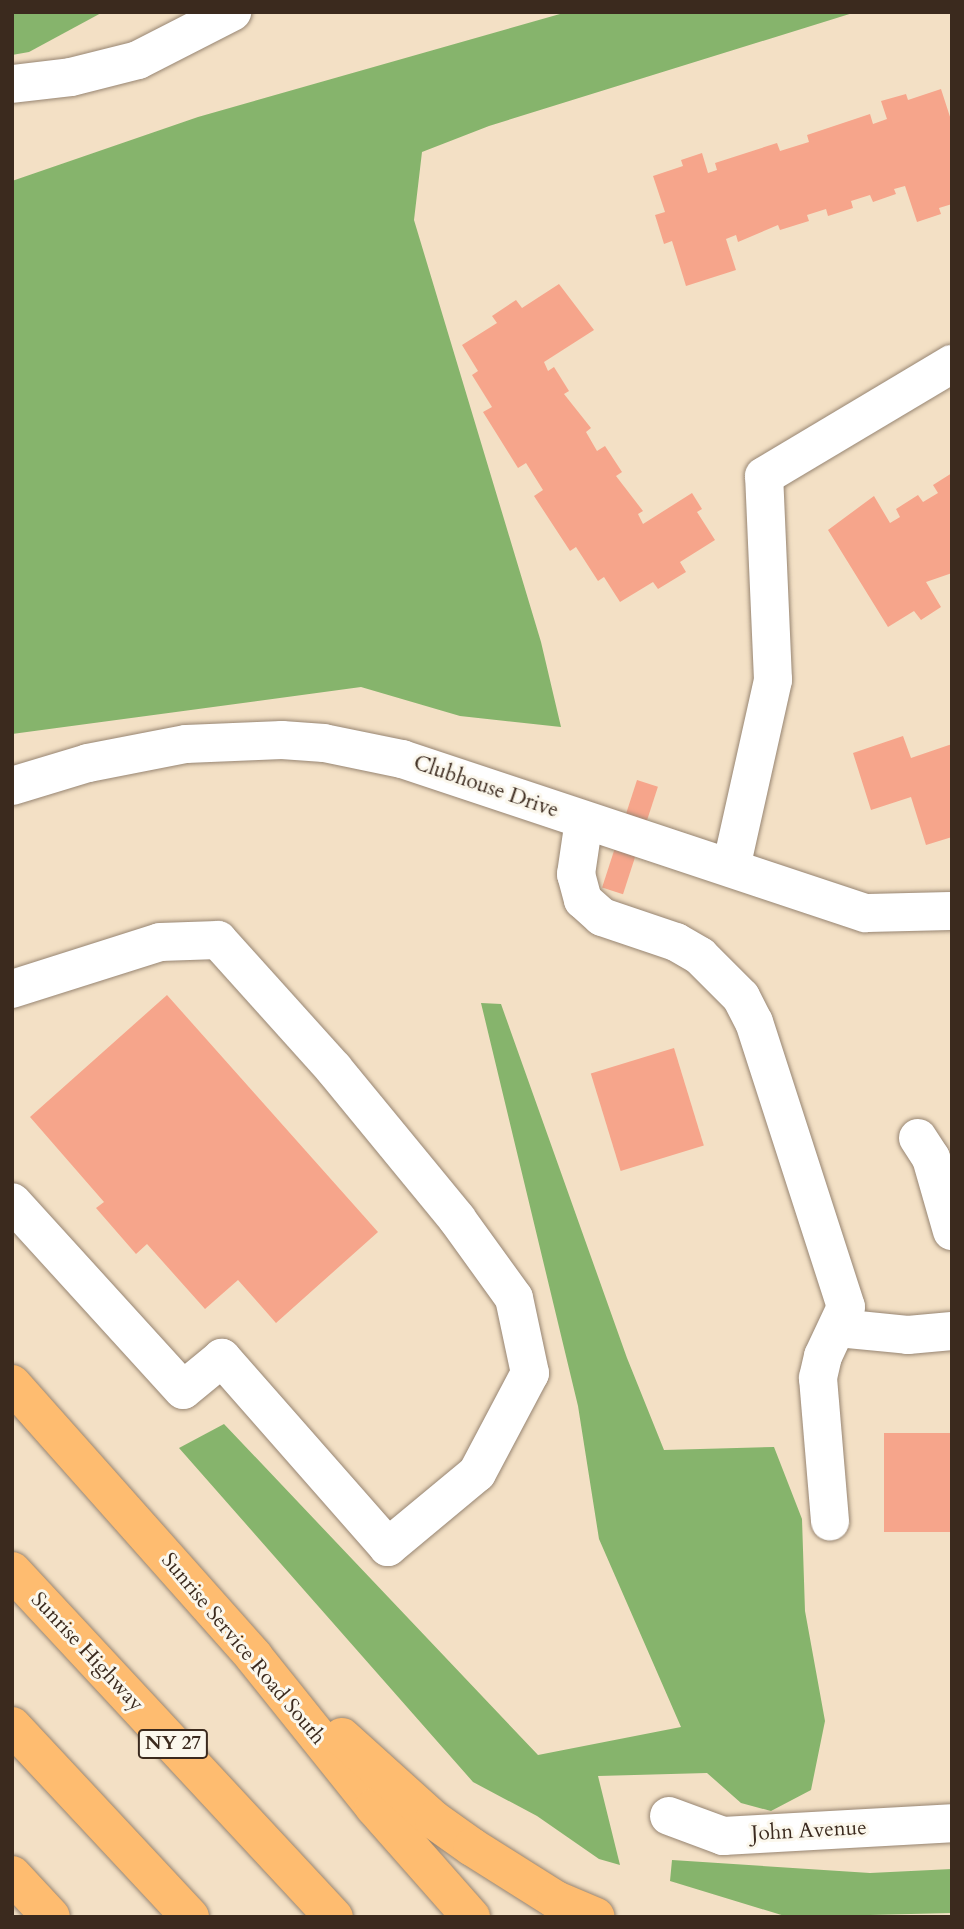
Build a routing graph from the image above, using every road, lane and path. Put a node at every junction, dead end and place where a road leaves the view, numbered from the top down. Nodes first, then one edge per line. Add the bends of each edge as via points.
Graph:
1 (232, 12) edge
2 (12, 84) edge
3 (952, 364) edge
4 (12, 786) edge
5 (584, 820) junction
6 (731, 868) junction
7 (952, 911) edge
8 (12, 989) edge
9 (918, 1138) dead end
10 (12, 1202) edge
11 (952, 1231) edge
12 (838, 1328) junction
13 (952, 1331) edge
14 (12, 1384) edge
15 (830, 1521) dead end
16 (12, 1571) edge
17 (254, 1657) junction
18 (12, 1726) edge
19 (669, 1816) dead end
20 (952, 1823) edge
21 (12, 1875) edge
22 (51, 1917) edge
23 (190, 1917) edge
24 (334, 1917) edge
25 (471, 1917) edge
26 (596, 1917) edge

1 - 2 street via 138,60 71,77
3 - 6 street via 764,477 773,681
4 - 5 street, Clubhouse Drive via 136,752 186,744 282,740 402,759
5 - 6 street, Clubhouse Drive
5 - 12 street via 576,874 583,900 602,917 676,942 700,956 740,997 754,1022 841,1284 846,1307
6 - 7 street, Clubhouse Drive via 866,913
8 - 10 street via 160,942 218,940 334,1069 457,1219 514,1298 530,1373 477,1473 388,1547 222,1358 183,1390
9 - 11 street via 931,1158
12 - 13 street via 908,1335
12 - 15 street via 822,1356 818,1378
14 - 17 highway, Sunrise Service Road South
16 - 24 highway, Sunrise Highway / NY 27
17 - 25 highway, Sunrise Service Road South via 374,1807
17 - 26 highway via 434,1820 515,1876
18 - 23 highway
19 - 20 street, John Avenue via 723,1836
21 - 22 highway

